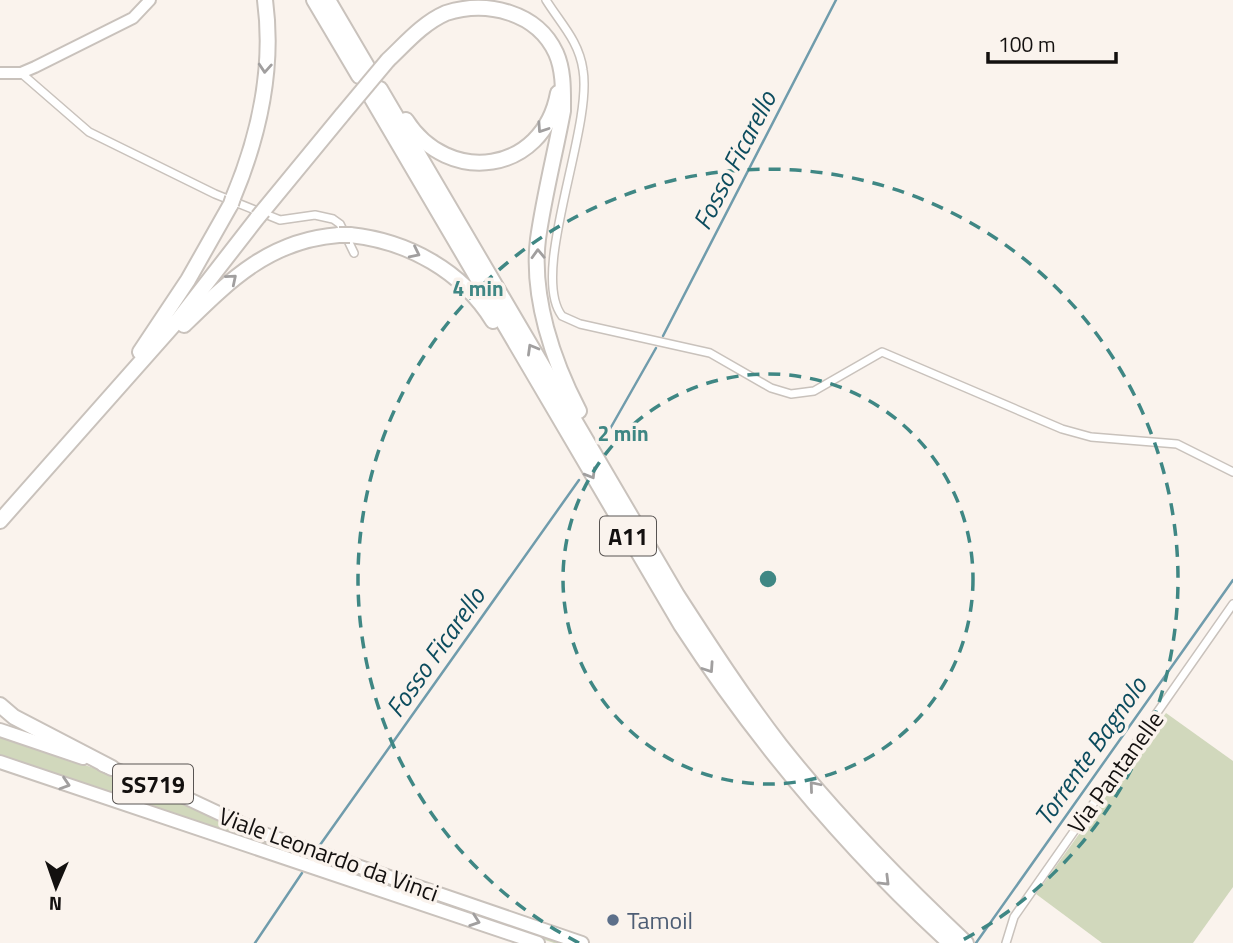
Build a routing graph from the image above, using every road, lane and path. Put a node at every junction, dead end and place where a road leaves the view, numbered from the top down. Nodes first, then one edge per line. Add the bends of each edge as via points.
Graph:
1 (150, 0) edge
2 (265, 0) edge
3 (314, 0) edge
4 (328, 0) edge
5 (546, 0) edge
6 (559, 64) junction
7 (0, 73) edge
8 (21, 73) junction
9 (378, 90) junction
10 (354, 253) dead end
11 (127, 374) junction
12 (547, 400) junction
13 (1233, 472) edge
14 (610, 480) junction
15 (1, 520) edge
16 (1233, 604) edge
17 (0, 705) edge
18 (0, 730) edge
19 (0, 762) edge
20 (112, 768) junction
21 (945, 934) edge
22 (538, 943) edge
23 (582, 943) edge
24 (966, 943) edge
25 (1006, 943) edge

1 - 8 street via 133,18
2 -> 11 highway via 262,104 232,201
3 - 4 highway via 366,69
5 - 13 street via 571,33 584,82 582,119 555,246 554,300 562,316 710,353 771,388 791,394 814,391 882,352 1062,429 1091,437 1177,444
6 -> 9 highway via 556,99 547,123 520,153 495,163 447,157
6 - 11 highway, bridge via 535,25 509,10 477,6 445,13 430,22 388,60 178,320
14 -> 6 highway via 606,461 559,370 540,300 538,242 563,111
7 - 8 street
8 - 10 street via 89,132 215,194 280,220 315,215 333,219
9 - 12 highway, A11
14 -> 9 highway, A11
11 -> 12 highway via 228,281 259,259 296,243 344,235 401,246 448,273 487,312 530,382
11 - 15 highway
12 -> 21 highway, A11 via 681,625 761,741 828,821
21 -> 14 highway, A11 via 779,744 677,595
16 - 25 street, Via Pantanelle via 1014,916
17 - 20 highway via 14,717
18 - 20 main road, Viale Leonardo da Vinci / SS719
19 -> 22 main road, Viale Leonardo da Vinci / SS719
20 - 23 main road, Viale Leonardo da Vinci / SS719 via 261,833
21 - 24 highway, A11

